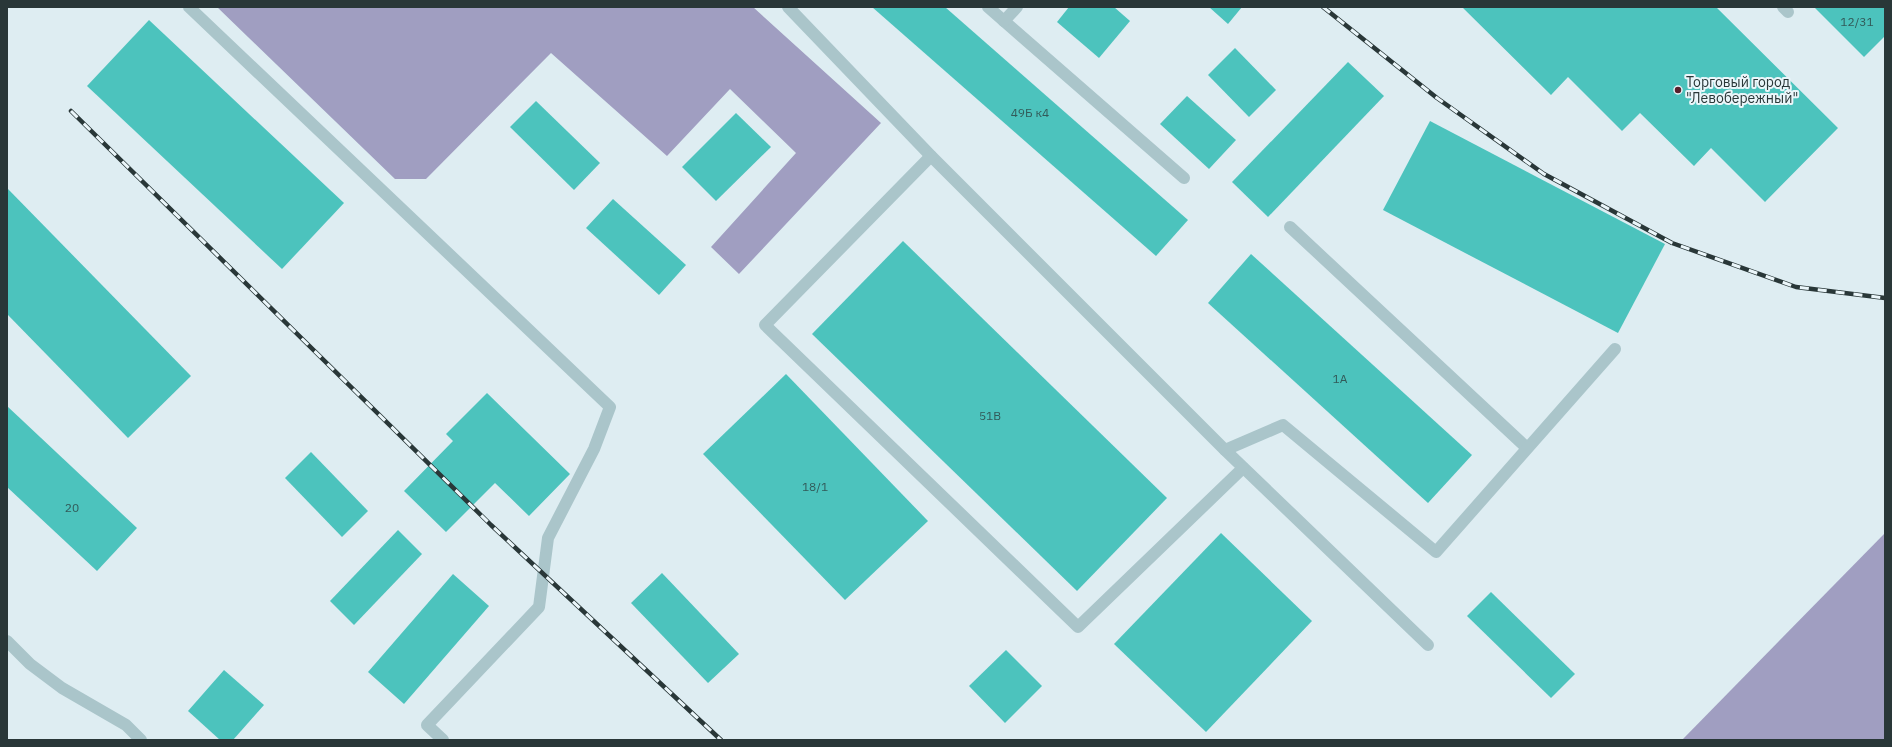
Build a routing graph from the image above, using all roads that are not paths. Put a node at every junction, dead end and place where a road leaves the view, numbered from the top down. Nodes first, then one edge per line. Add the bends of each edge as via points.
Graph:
1 (190, 7) edge
2 (788, 7) edge
3 (988, 7) edge
4 (1017, 7) edge
5 (1004, 21) junction
6 (931, 156) junction
7 (1184, 178) dead end
8 (1290, 227) dead end
9 (1615, 349) dead end
10 (1528, 448) junction
11 (1224, 450) junction
12 (1243, 468) junction
13 (7, 641) edge
14 (1428, 645) dead end
15 (142, 740) edge
16 (442, 740) edge

1 - 16 lane via 610,408 594,449 548,538 539,607 428,725
2 - 6 lane
3 - 5 lane
4 - 5 lane
5 - 7 lane
6 - 11 lane
6 - 12 lane via 765,325 1078,628
8 - 10 lane
9 - 10 lane
10 - 11 lane via 1436,552 1283,425
11 - 12 lane
12 - 14 lane
13 - 15 lane via 30,664 62,688 126,725

